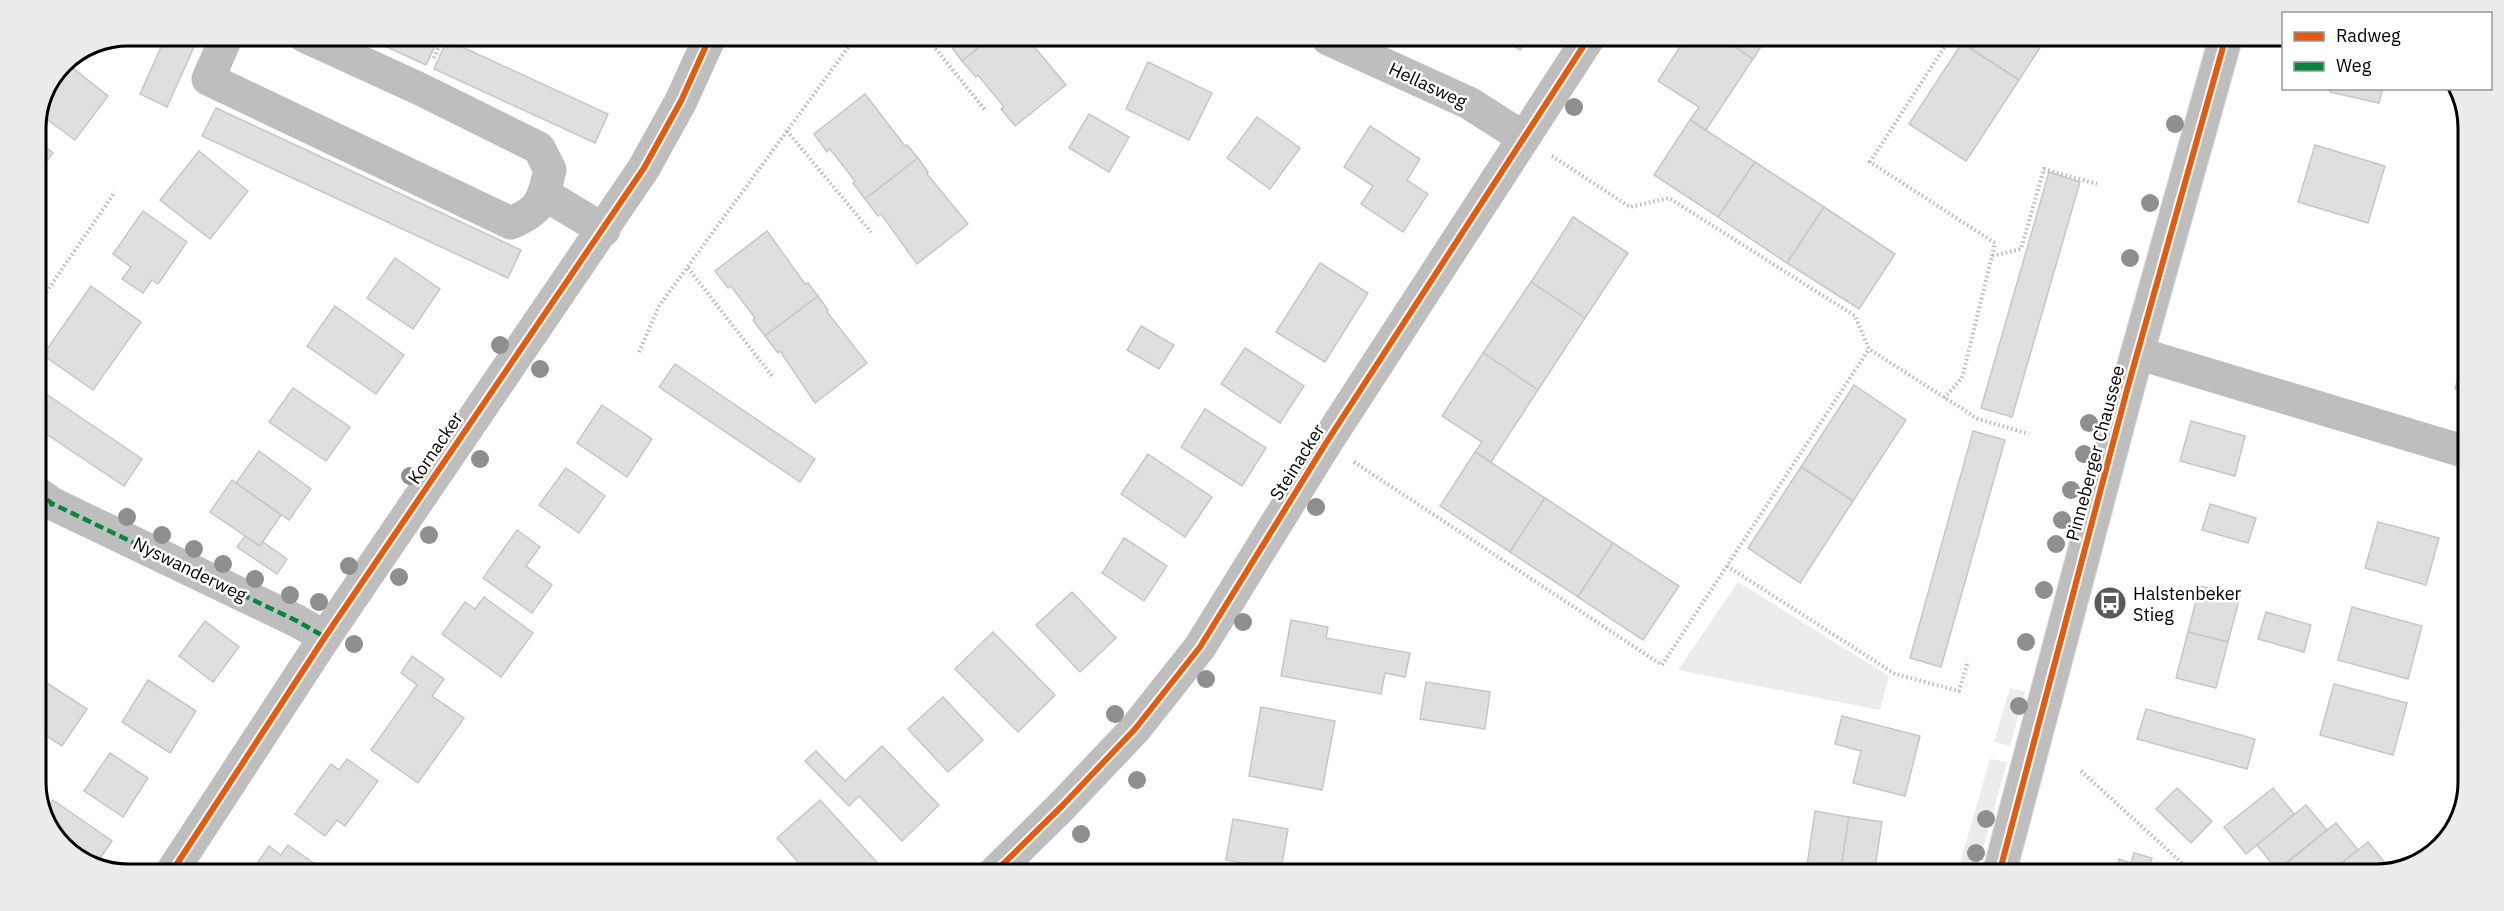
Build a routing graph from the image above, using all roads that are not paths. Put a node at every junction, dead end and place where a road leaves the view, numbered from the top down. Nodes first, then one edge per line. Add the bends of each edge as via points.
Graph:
1 (223, 46) edge
2 (326, 46) edge
3 (706, 46) edge
4 (1343, 46) edge
5 (1583, 46) edge
6 (2223, 46) edge
7 (1524, 138) junction
8 (544, 194) junction
9 (603, 230) junction
10 (2137, 353) junction
11 (2457, 449) edge
12 (47, 503) edge
13 (325, 637) junction
14 (177, 864) edge
15 (1003, 864) edge
16 (2002, 864) edge

1 - 8 street via 208,79 511,223 532,214
2 - 8 street via 538,148 550,170
3 - 9 street, Kornacker via 644,168
4 - 7 street, Hellasweg via 1469,103
5 - 7 street, Steinacker
6 - 10 street, Pinneberger Chaussee
7 - 15 street, Steinacker via 1326,443 1200,647 1135,729
8 - 9 street
9 - 13 street, Kornacker
10 - 11 street
10 - 16 street, Pinneberger Chaussee
12 - 13 street, Nyswanderweg
13 - 14 street, Kornacker

